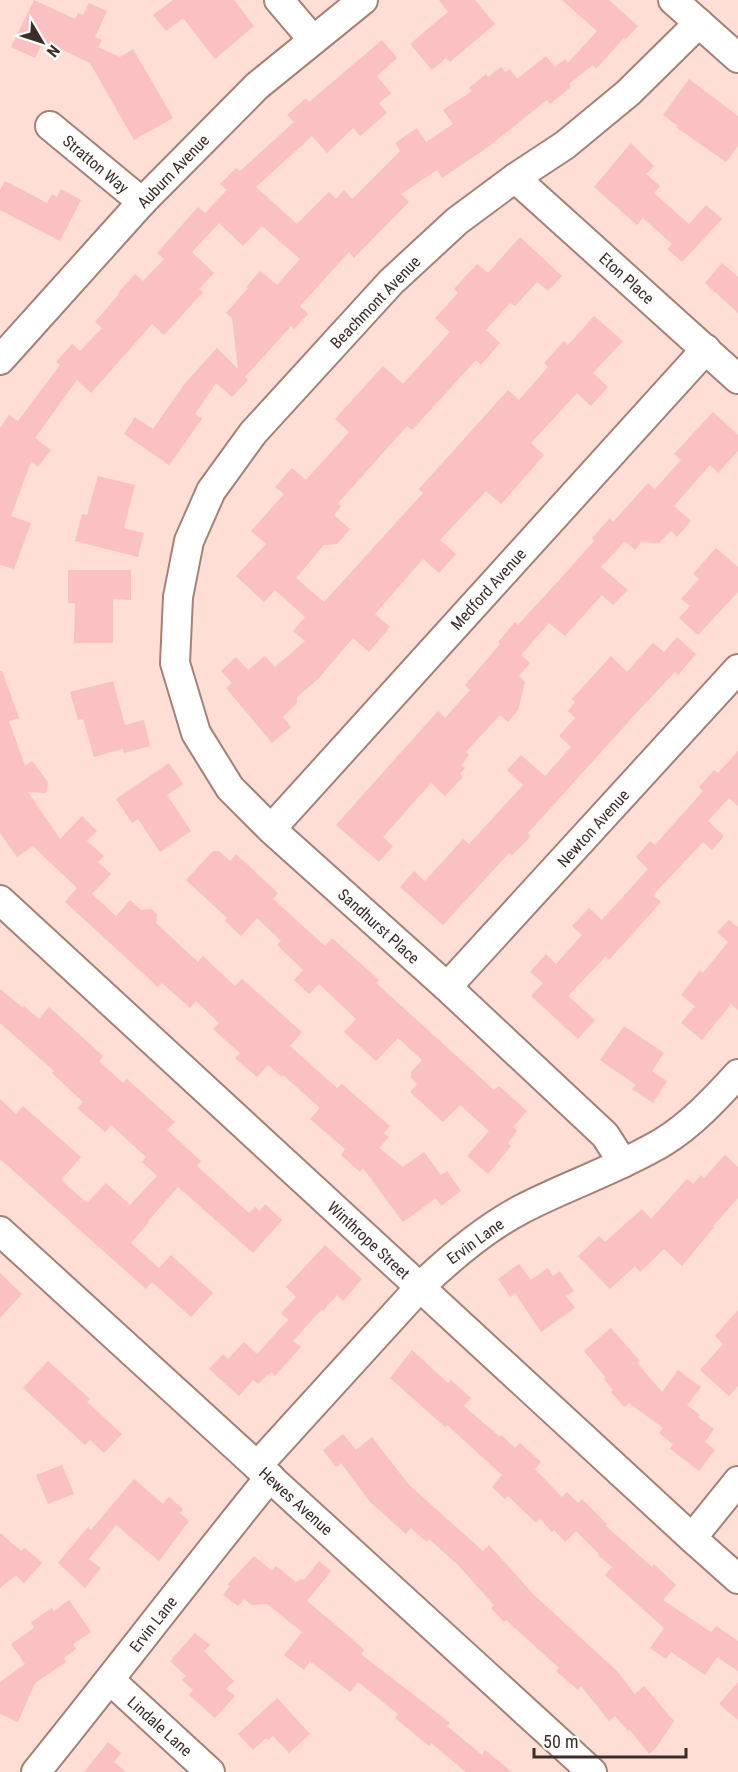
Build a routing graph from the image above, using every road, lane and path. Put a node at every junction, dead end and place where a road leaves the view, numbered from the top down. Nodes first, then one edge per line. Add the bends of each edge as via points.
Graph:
1 (279, 0) edge
2 (363, 0) edge
3 (673, 0) edge
4 (699, 23) junction
5 (313, 40) junction
6 (738, 58) edge
7 (50, 126) dead end
8 (515, 178) junction
9 (142, 202) junction
10 (706, 350) junction
11 (0, 360) edge
12 (738, 379) edge
13 (175, 663) joint
14 (738, 669) edge
15 (271, 829) junction
16 (0, 900) edge
17 (447, 987) junction
18 (738, 1074) edge
19 (623, 1163) junction
20 (0, 1231) edge
21 (420, 1287) junction
22 (263, 1471) junction
23 (738, 1481) edge
24 (692, 1538) junction
25 (738, 1579) edge
26 (110, 1680) junction
27 (36, 1772) edge
28 (210, 1772) edge
29 (592, 1772) edge

1 - 5 street
2 - 5 street, Auburn Avenue
3 - 4 street
4 - 6 street
4 - 8 street, Beachmont Avenue via 628,93 565,145
5 - 9 street, Auburn Avenue via 257,86
7 - 9 street, Stratton Way
8 - 10 street, Eton Place
8 - 13 street, Beachmont Avenue via 457,221 391,282 252,433 211,491 189,541 178,597
9 - 11 street, Auburn Avenue
10 - 12 street, Eton Place
10 - 15 street, Medford Avenue
13 - 15 street, Sandhurst Place via 195,733 230,788
14 - 17 street, Newton Avenue
15 - 17 street, Sandhurst Place
16 - 21 street, Winthrope Street
17 - 19 street, Sandhurst Place via 605,1135
18 - 19 street, Ervin Lane via 709,1106 665,1141
19 - 21 street, Ervin Lane via 521,1209 481,1234
20 - 22 street, Hewes Avenue
21 - 22 street, Ervin Lane
21 - 24 street, Winthrope Street
22 - 26 street, Ervin Lane via 200,1563
22 - 29 street, Hewes Avenue
23 - 24 street
24 - 25 street, Winthrope Street
26 - 27 street, Ervin Lane
26 - 28 street, Lindale Lane

